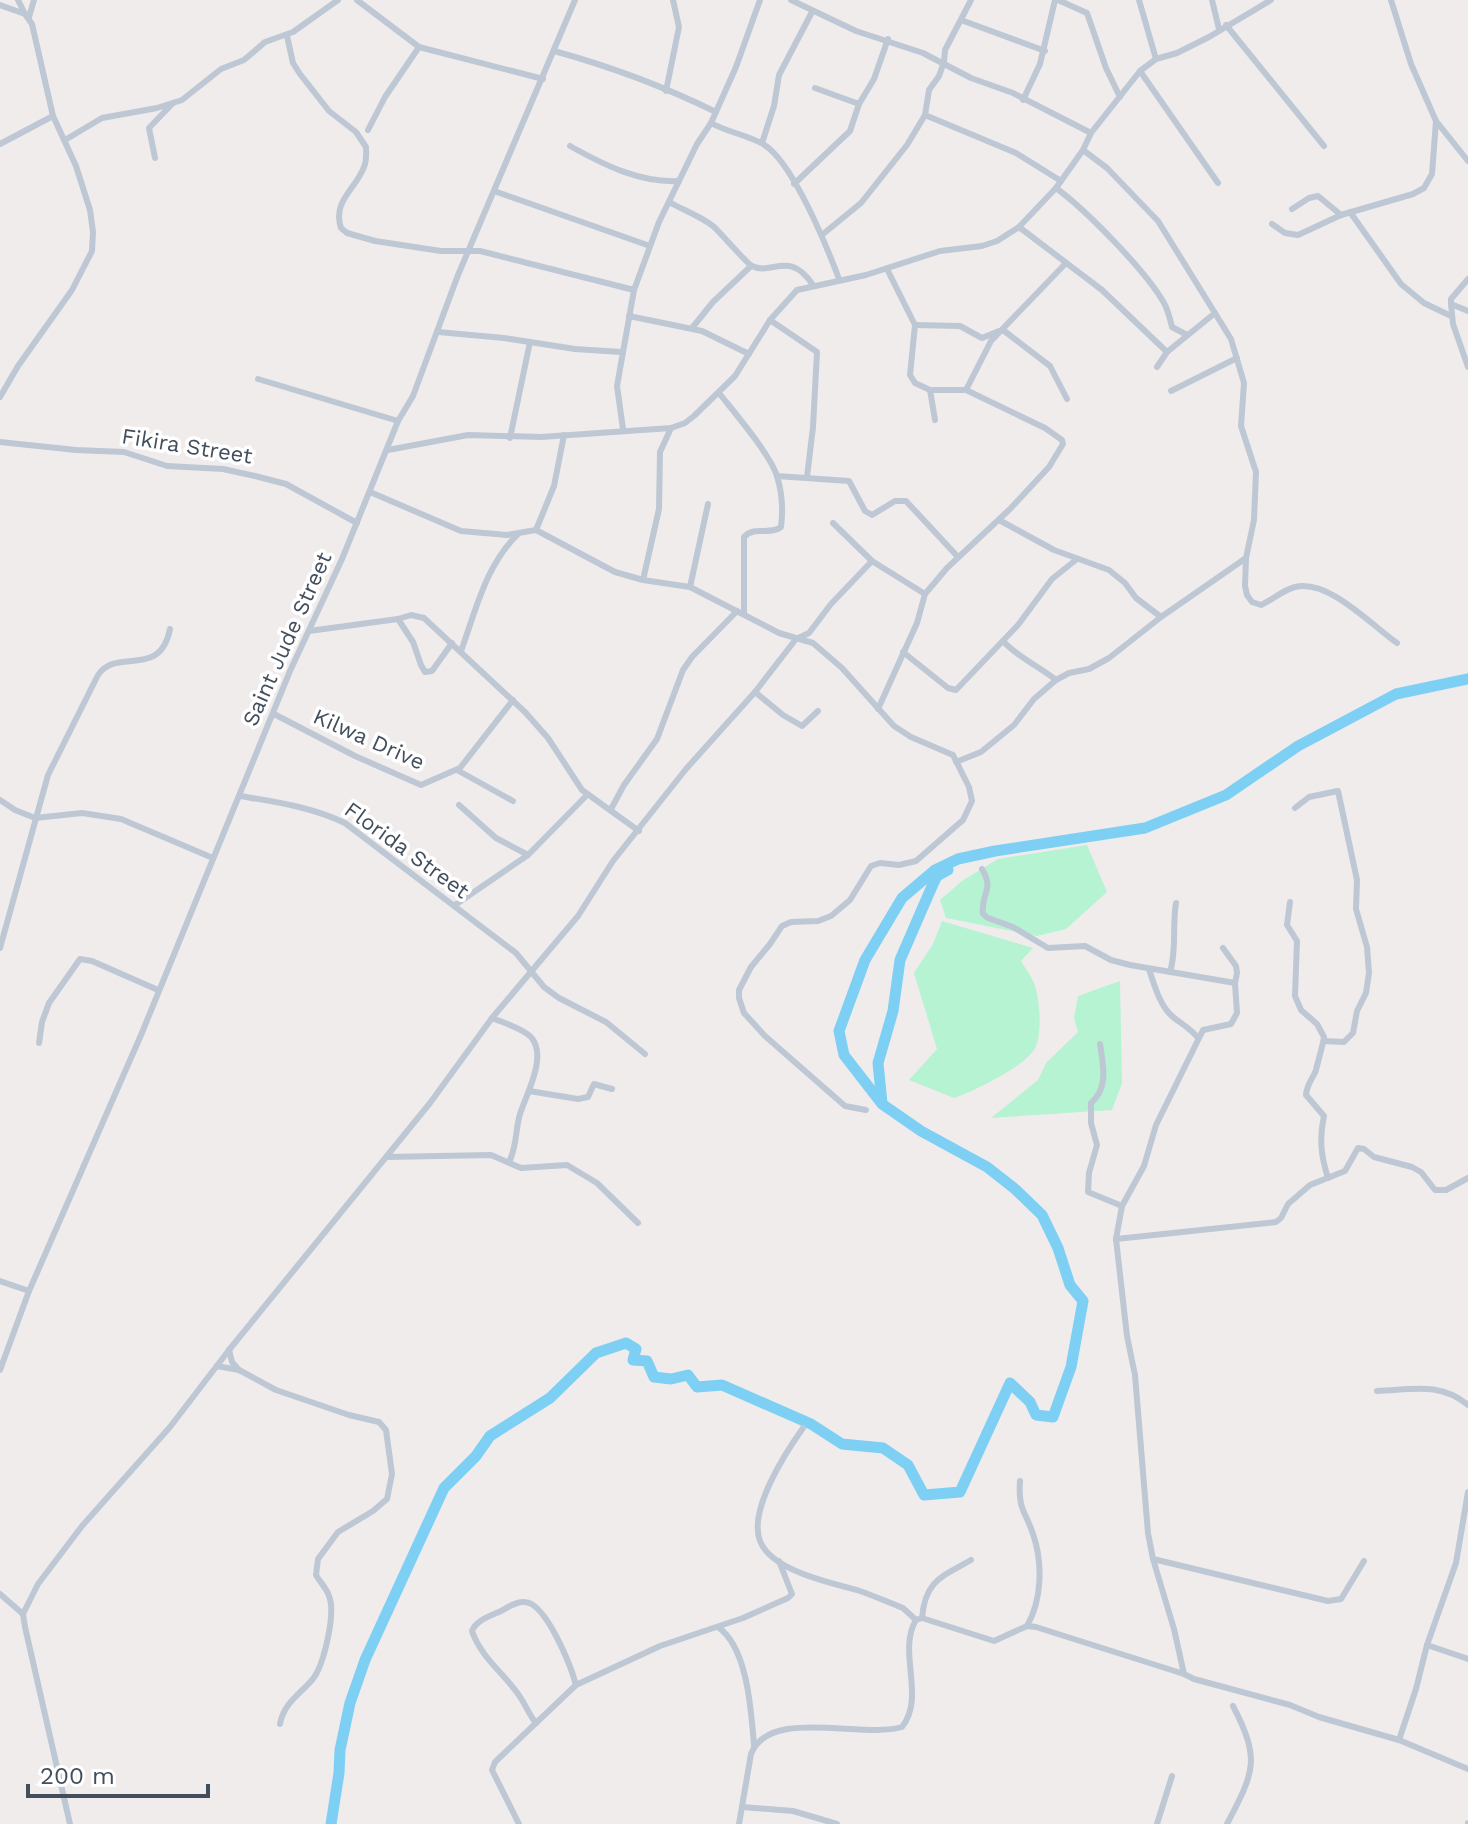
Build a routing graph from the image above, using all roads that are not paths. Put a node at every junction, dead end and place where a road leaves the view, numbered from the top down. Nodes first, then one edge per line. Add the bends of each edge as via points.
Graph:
1 (18, 0) edge
2 (34, 0) edge
3 (338, 0) edge
4 (357, 0) edge
5 (575, 0) edge
6 (673, 0) edge
7 (760, 0) edge
8 (791, 0) edge
9 (971, 0) edge
10 (1057, 0) edge
11 (1139, 0) edge
12 (1212, 0) edge
13 (1271, 0) edge
14 (1391, 0) edge
15 (0, 5) edge
16 (812, 12) junction
17 (27, 16) junction
18 (961, 20) junction
19 (1222, 27) junction
20 (287, 36) junction
21 (888, 39) junction
22 (419, 47) junction
23 (554, 51) junction
24 (1045, 51) junction
25 (1156, 59) junction
26 (944, 62) junction
27 (1140, 71) junction
28 (543, 79) junction
29 (815, 88) dead end
30 (666, 91) junction
31 (1120, 97) junction
32 (1023, 100) junction
33 (172, 104) junction
34 (859, 104) junction
35 (716, 112) junction
36 (925, 115) junction
37 (53, 116) junction
38 (1436, 121) junction
39 (711, 123) junction
40 (368, 130) dead end
41 (1091, 133) junction
42 (65, 140) junction
43 (762, 143) junction
44 (0, 144) edge
45 (570, 146) dead end
46 (1324, 146) dead end
47 (1083, 150) junction
48 (155, 158) dead end
49 (1468, 161) edge
50 (679, 181) junction
51 (1061, 181) junction
52 (1218, 183) dead end
53 (794, 184) junction
54 (1056, 188) junction
55 (494, 191) junction
56 (669, 202) junction
57 (1292, 209) dead end
58 (1350, 212) junction
59 (1341, 215) junction
60 (1272, 224) dead end
61 (1019, 227) junction
62 (823, 234) junction
63 (650, 246) junction
64 (469, 249) junction
65 (1066, 263) junction
66 (751, 266) junction
67 (887, 269) junction
68 (839, 279) junction
69 (1468, 279) edge
70 (813, 285) junction
71 (634, 290) junction
72 (1451, 304) junction
73 (1468, 311) edge
74 (1215, 313) junction
75 (629, 316) junction
76 (1451, 316) junction
77 (770, 320) junction
78 (915, 325) junction
79 (692, 328) junction
80 (1004, 328) junction
81 (438, 332) junction
82 (1187, 335) junction
83 (530, 342) junction
84 (621, 352) junction
85 (1167, 352) junction
86 (749, 354) junction
87 (1237, 358) junction
88 (1157, 367) dead end
89 (1468, 367) edge
90 (258, 379) dead end
91 (930, 390) junction
92 (966, 390) junction
93 (1171, 391) dead end
94 (719, 393) junction
95 (0, 397) edge
96 (1067, 399) dead end
97 (935, 420) dead end
98 (398, 421) junction
99 (671, 428) junction
100 (623, 429) junction
101 (564, 435) junction
102 (510, 438) junction
103 (0, 442) edge
104 (388, 450) junction
105 (777, 476) junction
106 (807, 477) junction
107 (370, 492) junction
108 (708, 504) dead end
109 (999, 520) junction
110 (357, 523) junction
111 (833, 523) dead end
112 (536, 530) junction
113 (519, 533) junction
114 (958, 557) junction
115 (1246, 558) junction
116 (1077, 559) junction
117 (872, 561) junction
118 (643, 580) junction
119 (690, 587) junction
120 (925, 594) junction
121 (740, 613) junction
122 (1161, 617) junction
123 (398, 619) junction
124 (170, 629) dead end
125 (309, 631) junction
126 (796, 639) junction
127 (1003, 641) junction
128 (452, 643) junction
129 (1397, 643) dead end
130 (461, 651) junction
131 (903, 652) junction
132 (1056, 680) junction
133 (755, 692) junction
134 (513, 700) junction
135 (878, 709) junction
136 (818, 711) dead end
137 (274, 714) junction
138 (956, 762) junction
139 (457, 770) junction
140 (587, 795) junction
141 (240, 796) junction
142 (0, 800) edge
143 (513, 801) dead end
144 (459, 805) dead end
145 (1295, 808) dead end
146 (611, 809) junction
147 (35, 818) junction
148 (639, 831) junction
149 (528, 855) junction
150 (213, 858) junction
151 (982, 869) dead end
152 (1290, 902) dead end
153 (1176, 903) dead end
154 (455, 905) junction
155 (0, 948) edge
156 (1223, 948) dead end
157 (1149, 969) junction
158 (1170, 972) junction
159 (532, 973) junction
160 (1235, 983) junction
161 (158, 990) junction
162 (492, 1018) junction
163 (1198, 1038) junction
164 (1324, 1041) junction
165 (39, 1043) dead end
166 (1100, 1044) dead end
167 (645, 1054) dead end
168 (612, 1089) dead end
169 (529, 1091) junction
170 (866, 1110) dead end
171 (387, 1157) junction
172 (509, 1162) junction
173 (1328, 1178) junction
174 (1468, 1178) edge
175 (1122, 1206) junction
176 (638, 1223) dead end
177 (1116, 1239) junction
178 (0, 1281) edge
179 (29, 1291) junction
180 (229, 1350) junction
181 (217, 1366) junction
182 (0, 1370) edge
183 (239, 1370) junction
184 (1377, 1391) dead end
185 (1468, 1405) edge
186 (803, 1428) dead end
187 (1020, 1481) dead end
188 (1468, 1492) edge
189 (1153, 1559) junction
190 (971, 1560) dead end
191 (779, 1561) junction
192 (1364, 1561) dead end
193 (0, 1594) edge
194 (23, 1614) junction
195 (919, 1619) junction
196 (1027, 1626) junction
197 (718, 1627) junction
198 (1427, 1645) junction
199 (1468, 1659) edge
200 (1184, 1674) junction
201 (576, 1685) junction
202 (1233, 1706) dead end
203 (536, 1723) junction
204 (280, 1724) dead end
205 (1399, 1740) junction
206 (754, 1745) junction
207 (1468, 1769) edge
208 (1172, 1776) dead end
209 (742, 1807) junction
210 (70, 1824) edge
211 (519, 1824) edge
212 (739, 1824) edge
213 (837, 1824) edge
214 (1157, 1824) edge
215 (1227, 1824) edge

1 - 17 street
2 - 17 street
3 - 20 street
4 - 22 street
5 - 23 street, Saint Jude Street
6 - 30 street via 679,27
7 - 35 street
8 - 16 street
9 - 18 street
10 - 24 street
10 - 31 street via 1087,13
11 - 25 street
12 - 19 street
13 - 19 street
14 - 38 street
15 - 17 street
16 - 21 street
16 - 43 street via 779,75
17 - 37 street
18 - 24 street
18 - 26 street
19 - 25 street
19 - 46 street
20 - 33 street via 265,42
20 - 64 street via 300,74 366,147 363,170 339,211 341,228 375,241 441,251
21 - 26 street
21 - 34 street
22 - 28 street
22 - 40 street
23 - 28 street, Saint Jude Street
23 - 30 street
24 - 32 street
25 - 27 street
26 - 32 street
26 - 36 street via 927,95
27 - 31 street
27 - 52 street
28 - 55 street, Saint Jude Street
29 - 34 street
30 - 35 street
31 - 41 street
32 - 41 street
33 - 42 street via 102,118
33 - 48 street via 149,128
34 - 53 street via 844,139
35 - 39 street
36 - 51 street via 1016,153
36 - 62 street via 872,191
37 - 42 street
37 - 44 street
38 - 49 street
38 - 58 street via 1434,164 1424,188
39 - 43 street
39 - 50 street
41 - 47 street
42 - 95 street via 90,210 92,251
43 - 53 street
45 - 50 street via 642,178
47 - 51 street
47 - 74 street via 1158,221
50 - 56 street
51 - 54 street
53 - 62 street
54 - 61 street
54 - 82 street via 1142,274 1163,302 1172,327
55 - 63 street
55 - 64 street, Saint Jude Street
56 - 63 street
56 - 66 street via 710,224
57 - 59 street via 1318,196
58 - 59 street
58 - 76 street via 1401,284
59 - 60 street via 1293,236
61 - 65 street
61 - 67 street via 982,246 930,254
62 - 68 street
63 - 71 street
64 - 71 street
64 - 81 street, Saint Jude Street
65 - 80 street
65 - 85 street
66 - 70 street via 786,265
66 - 79 street
67 - 68 street
67 - 78 street
68 - 70 street
69 - 72 street via 1451,296
70 - 77 street via 797,290
71 - 75 street
72 - 73 street
72 - 76 street
74 - 82 street
74 - 87 street
75 - 79 street
75 - 84 street
76 - 89 street
77 - 86 street
77 - 106 street via 817,352
78 - 80 street via 953,325 982,338
78 - 91 street via 911,379
79 - 86 street
80 - 92 street via 991,341
80 - 96 street via 1050,366
81 - 83 street
81 - 98 street, Saint Jude Street
82 - 85 street
83 - 84 street
83 - 102 street
84 - 100 street via 617,386
85 - 88 street
86 - 94 street
87 - 93 street
87 - 115 street via 1244,383 1241,426 1257,480
90 - 98 street
91 - 92 street
91 - 97 street
92 - 109 street via 1062,440 1055,460
94 - 99 street via 685,423
94 - 105 street
98 - 104 street, Saint Jude Street
99 - 100 street
99 - 118 street via 660,452 659,509
100 - 101 street
101 - 102 street
101 - 112 street via 554,486
102 - 104 street via 468,435
103 - 110 street, Fikira Street via 124,452 167,466 255,476 286,484
104 - 107 street, Saint Jude Street
105 - 106 street
105 - 121 street via 781,527 752,530 744,537
106 - 114 street via 849,481 872,515 895,501 906,501
107 - 110 street, Saint Jude Street
107 - 113 street via 461,531
108 - 119 street
109 - 114 street
109 - 116 street
110 - 125 street, Saint Jude Street
111 - 117 street
112 - 113 street
112 - 118 street via 615,572
113 - 130 street via 500,554
114 - 120 street
115 - 122 street
115 - 129 street via 1245,586 1252,602 1261,605 1296,587 1310,587 1351,607
116 - 122 street via 1116,575
116 - 127 street via 1052,579
117 - 120 street
117 - 126 street via 809,633
118 - 119 street
119 - 121 street
120 - 131 street
121 - 126 street
121 - 146 street via 683,670 651,751
122 - 132 street via 1094,667
123 - 125 street
123 - 128 street via 424,618
123 - 128 street via 425,672 432,671
124 - 147 street via 160,654 103,668 48,775
125 - 137 street, Saint Jude Street
126 - 133 street
126 - 135 street via 813,643
127 - 131 street via 956,690
127 - 132 street
128 - 130 street
130 - 134 street
131 - 135 street
132 - 138 street via 1014,725 981,752
133 - 136 street via 795,724 802,726
133 - 148 street
134 - 139 street
134 - 140 street via 548,738
135 - 138 street via 904,732 953,755
137 - 139 street, Kilwa Drive via 417,783
137 - 141 street, Saint Jude Street
138 - 170 street via 972,801 963,820 911,864 871,866 850,900 831,916 782,926 739,990 744,1013 765,1036 845,1106
139 - 143 street
140 - 146 street
140 - 149 street
141 - 150 street, Saint Jude Street
141 - 154 street, Florida Street via 296,805 345,823
142 - 147 street
144 - 149 street via 496,838
145 - 164 street via 1309,797 1338,791 1367,947 1366,993 1353,1033 1344,1042
146 - 148 street
147 - 150 street via 101,814
147 - 155 street
148 - 159 street
149 - 154 street
150 - 161 street, Saint Jude Street
151 - 157 street via 989,886 981,910 988,918 1048,948 1085,946 1111,960
152 - 164 street via 1287,925 1297,941 1295,996
153 - 158 street
154 - 159 street, Florida Street via 516,953
156 - 160 street via 1236,966
157 - 158 street
157 - 163 street via 1169,1013
158 - 160 street
159 - 162 street
159 - 167 street, Florida Street via 559,998 606,1022
160 - 163 street via 1234,1020 1209,1027
161 - 165 street via 80,959 49,1003
161 - 179 street, Saint Jude Street
162 - 169 street via 534,1040 536,1070
162 - 171 street
163 - 175 street
164 - 173 street via 1306,1089 1324,1116 1321,1158
166 - 175 street via 1104,1077 1091,1103 1097,1145 1088,1192
168 - 169 street via 594,1084 588,1097 578,1099
169 - 172 street
171 - 172 street via 491,1155
171 - 180 street
172 - 176 street via 521,1168 575,1167
173 - 174 street via 1345,1171 1361,1148 1421,1172 1435,1190
173 - 177 street via 1310,1185 1276,1222
175 - 177 street
177 - 189 street
178 - 179 street
179 - 182 street, Saint Jude Street
180 - 181 street
180 - 183 street
181 - 183 street
181 - 194 street via 82,1526 38,1584
183 - 204 street via 276,1390 383,1425 392,1474 387,1499 338,1532 318,1559 316,1575 331,1600 324,1653 320,1670 287,1706
184 - 185 street via 1436,1388
186 - 191 street via 772,1477 759,1526 761,1544
187 - 196 street via 1020,1508 1033,1532 1039,1562 1038,1596
188 - 198 street via 1456,1563
189 - 192 street via 1328,1601 1341,1599
189 - 200 street
190 - 195 street via 931,1585
191 - 195 street via 903,1608
191 - 197 street via 792,1594
193 - 194 street
194 - 210 street
195 - 196 street via 994,1641
195 - 206 street via 909,1634 911,1704 902,1727 779,1730
196 - 200 street
197 - 201 street via 660,1646
197 - 206 street via 731,1640 741,1664
198 - 199 street
198 - 205 street
200 - 205 street
201 - 203 street
201 - 203 street via 552,1630 527,1602 476,1624 472,1631 477,1644
202 - 215 street via 1252,1759 1248,1782
203 - 211 street via 492,1770
205 - 207 street
206 - 209 street
208 - 214 street
209 - 212 street
209 - 213 street via 793,1811

